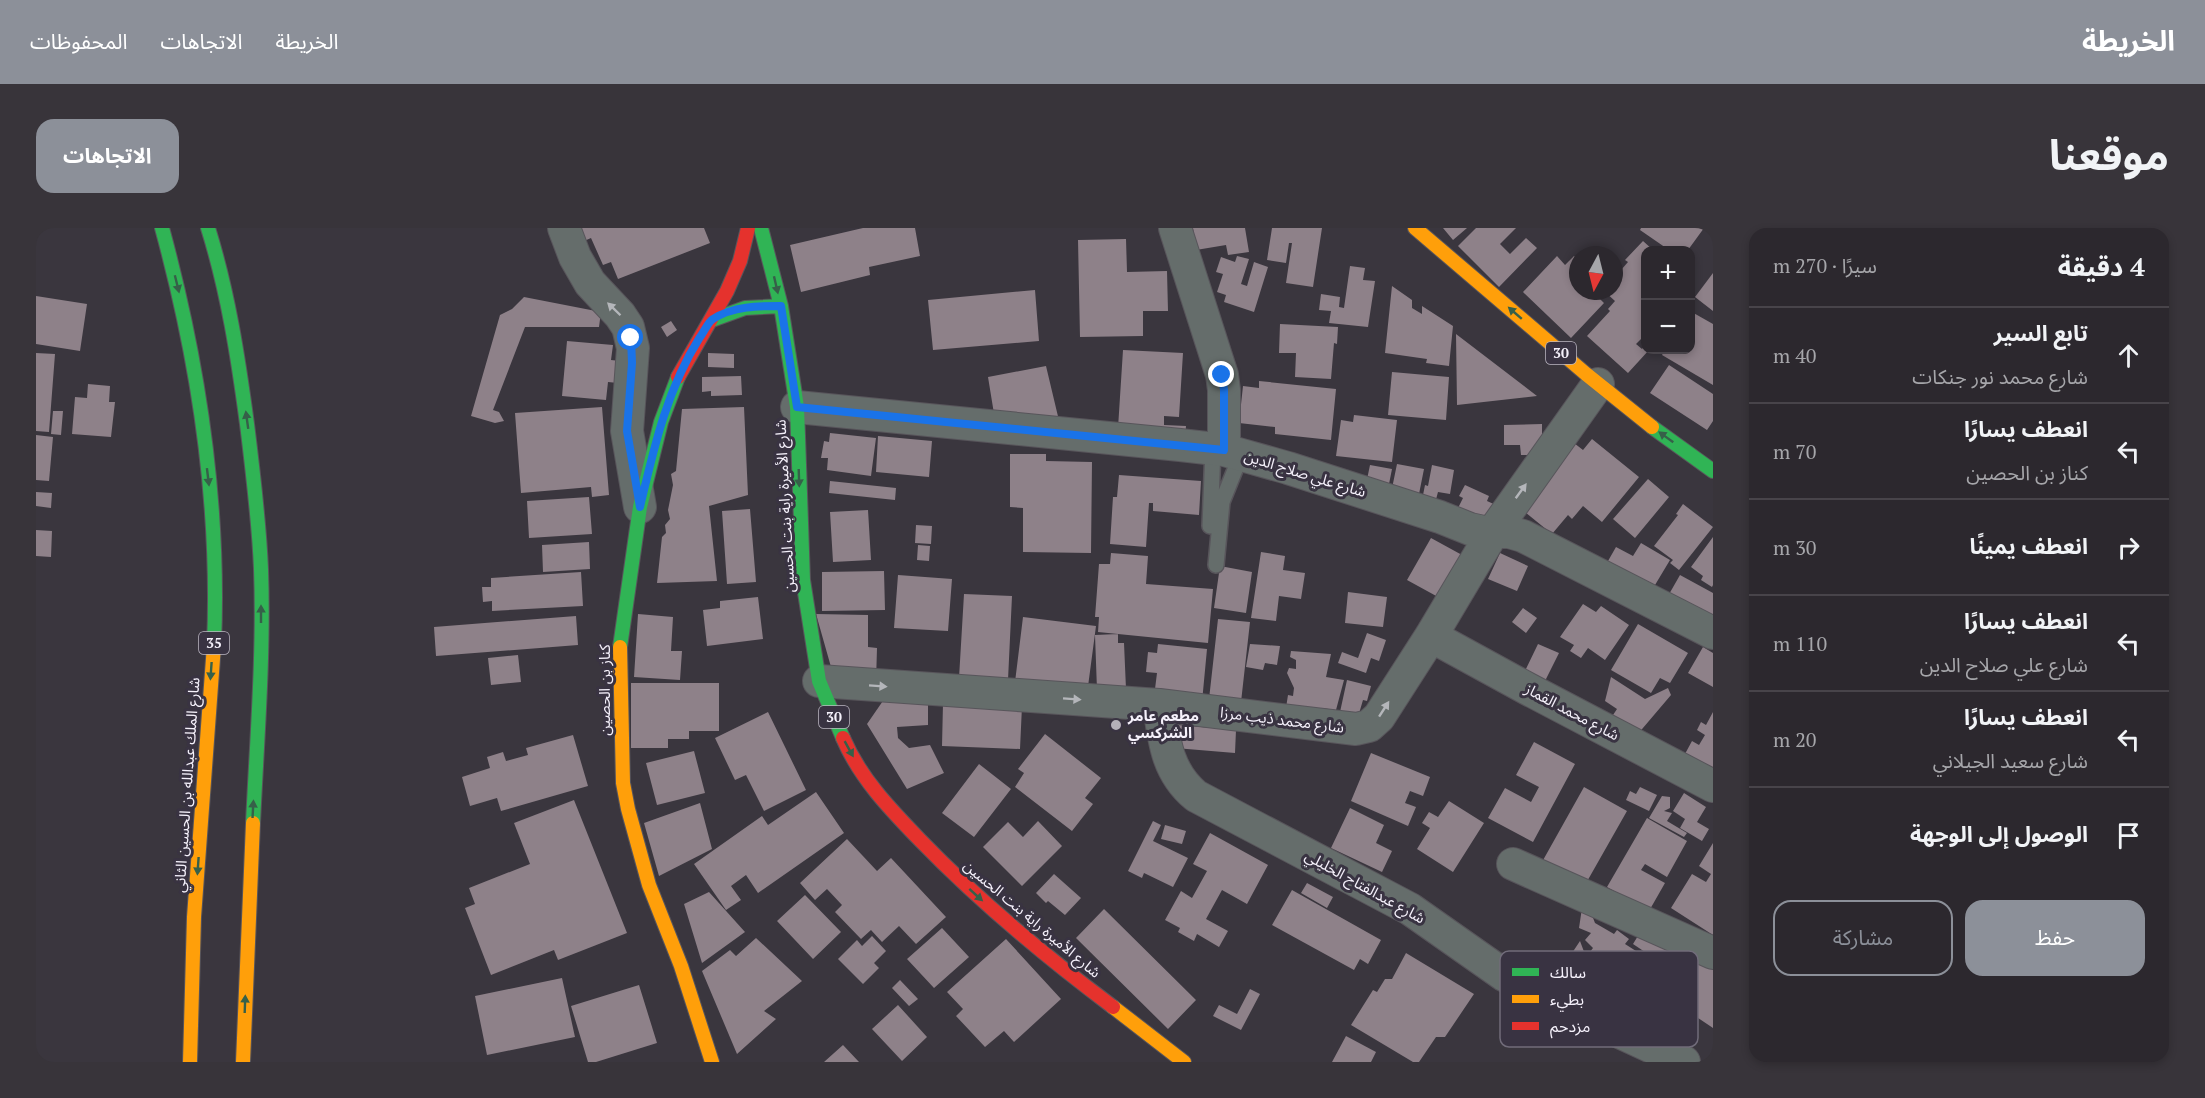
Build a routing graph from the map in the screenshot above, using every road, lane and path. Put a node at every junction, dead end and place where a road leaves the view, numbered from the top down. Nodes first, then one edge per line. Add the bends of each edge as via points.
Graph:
1 (162, 228) edge
2 (208, 228) edge
3 (564, 228) edge
4 (748, 228) edge
5 (761, 228) edge
6 (1175, 228) edge
7 (1415, 228) edge
8 (781, 306) junction
9 (712, 320) junction
10 (1598, 384) junction
11 (797, 407) junction
12 (1226, 452) junction
13 (1712, 470) edge
14 (640, 507) junction
15 (1210, 526) dead end
16 (1493, 532) junction
17 (1216, 565) dead end
18 (1713, 633) edge
19 (1431, 636) junction
20 (819, 681) junction
21 (1159, 705) junction
22 (1713, 786) edge
23 (1513, 864) dead end
24 (1713, 953) edge
25 (1500, 972) edge
26 (1652, 1047) edge
27 (190, 1062) edge
28 (243, 1062) edge
29 (712, 1062) edge
30 (1184, 1062) edge
31 (1684, 1062) edge

1 -> 27 main road, شارع الملك عبدالله بن الحسين الثاني / 35 via 186,321 197,385 211,494 214,568 215,627 194,918
28 -> 2 main road via 261,570 257,502 240,371 221,269
14 -> 3 street via 627,431 633,348 628,327 590,283
4 - 9 main road, كناز بن الحصين via 740,261
5 -> 8 main road, شارع الأميرة راية بنت الحسين / 30
6 - 12 street via 1222,375
10 -> 7 main road, 30
8 - 9 main road via 745,308
8 - 11 main road, شارع الأميرة راية بنت الحسين / 30
9 - 14 main road, كناز بن الحصين via 670,394
13 -> 10 main road, 30
16 -> 10 street, شارع محمد ذيب مرزا
11 - 12 street, شارع علي صلاح الدين
11 -> 20 main road, شارع الأميرة راية بنت الحسين / 30 via 803,580
12 - 15 lane
12 - 16 street, شارع علي صلاح الدين via 1396,502 1470,529
12 - 17 lane
14 - 29 main road, كناز بن الحصين via 620,645 623,783 649,885
16 - 18 street, شارع علي صلاح الدين via 1524,536
16 - 19 street, شارع محمد ذيب مرزا
21 -> 19 street, شارع محمد ذيب مرزا via 1356,729 1369,726 1379,717
19 - 22 street, شارع محمد القماز
20 -> 21 street, شارع محمد ذيب مرزا
20 -> 30 main road, شارع الأميرة راية بنت الحسين / 30 via 866,779 904,824 1003,919
21 - 25 street, شارع عبدالفتاح الخليلي via 1171,765 1187,789 1410,909
23 - 24 street
26 - 31 street, شارع عبدالفتاح الخليلي

